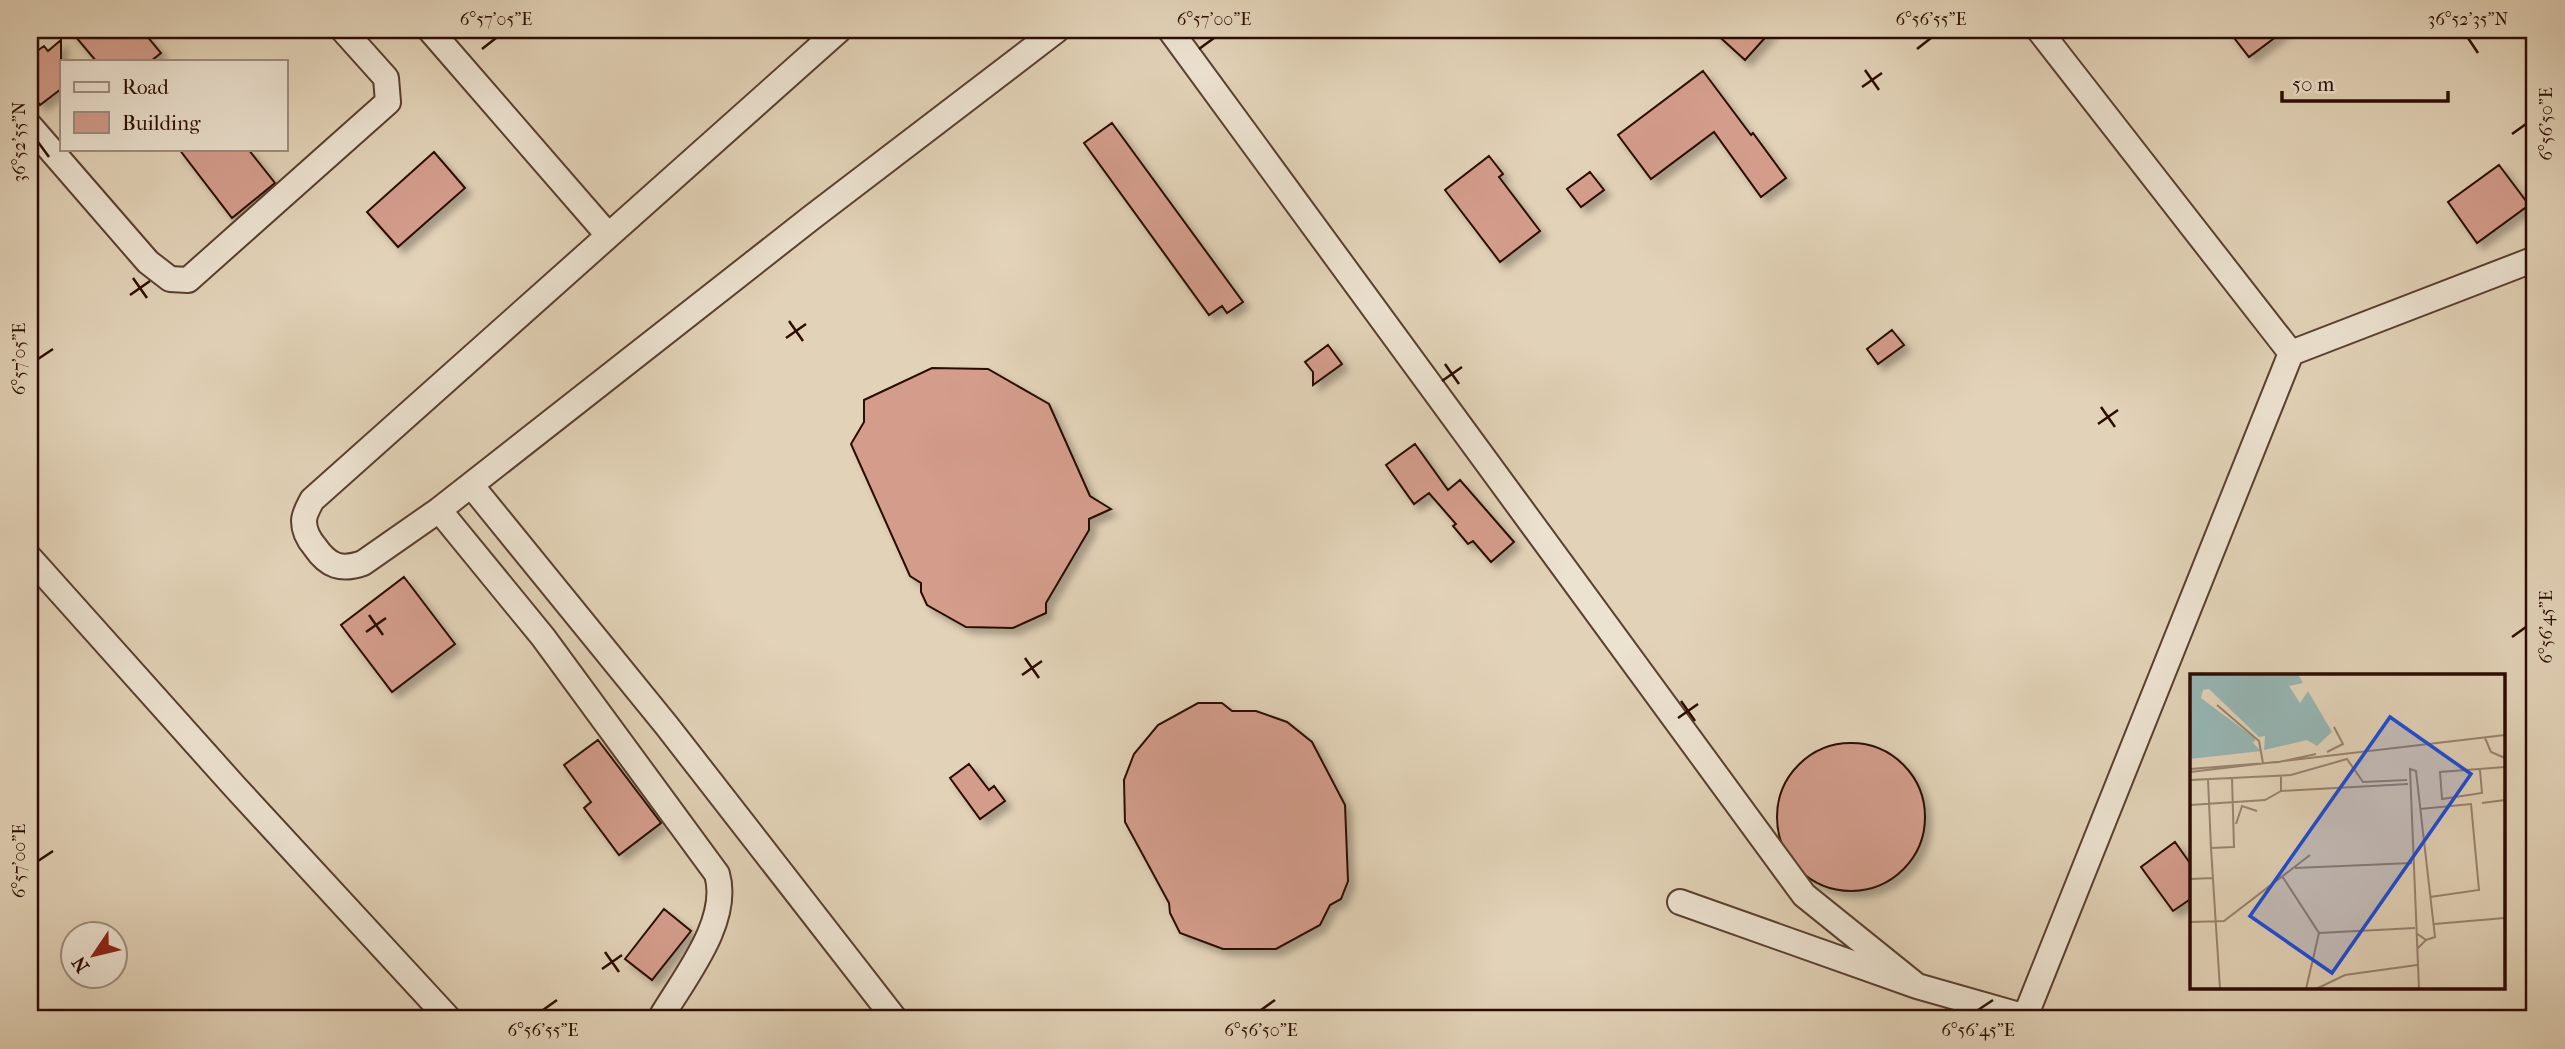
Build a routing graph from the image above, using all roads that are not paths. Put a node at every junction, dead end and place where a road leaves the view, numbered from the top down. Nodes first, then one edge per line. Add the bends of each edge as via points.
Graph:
1 (343, 30) edge
2 (429, 30) edge
3 (839, 30) edge
4 (1056, 30) edge
5 (1170, 30) edge
6 (2039, 30) edge
7 (30, 125) edge
8 (608, 235) junction
9 (2535, 259) edge
10 (2291, 353) junction
11 (471, 485) junction
12 (439, 510) junction
13 (30, 558) edge
14 (1680, 902) dead end
15 (1917, 986) junction
16 (2029, 1018) edge
17 (449, 1019) edge
18 (660, 1019) edge
19 (895, 1019) edge

1 - 7 lane via 386,78 388,102 188,280 170,279 148,262
2 - 8 lane
3 - 8 lane
4 - 11 lane
5 - 15 lane via 1804,895
6 - 10 lane
8 - 12 lane via 312,499 304,519 309,539 322,558 333,566 351,567
9 - 10 lane
10 - 16 lane
11 - 12 lane
11 - 19 lane via 667,726
12 - 18 lane via 543,637 717,874 721,898 712,931
13 - 17 lane
14 - 15 lane
15 - 16 lane

